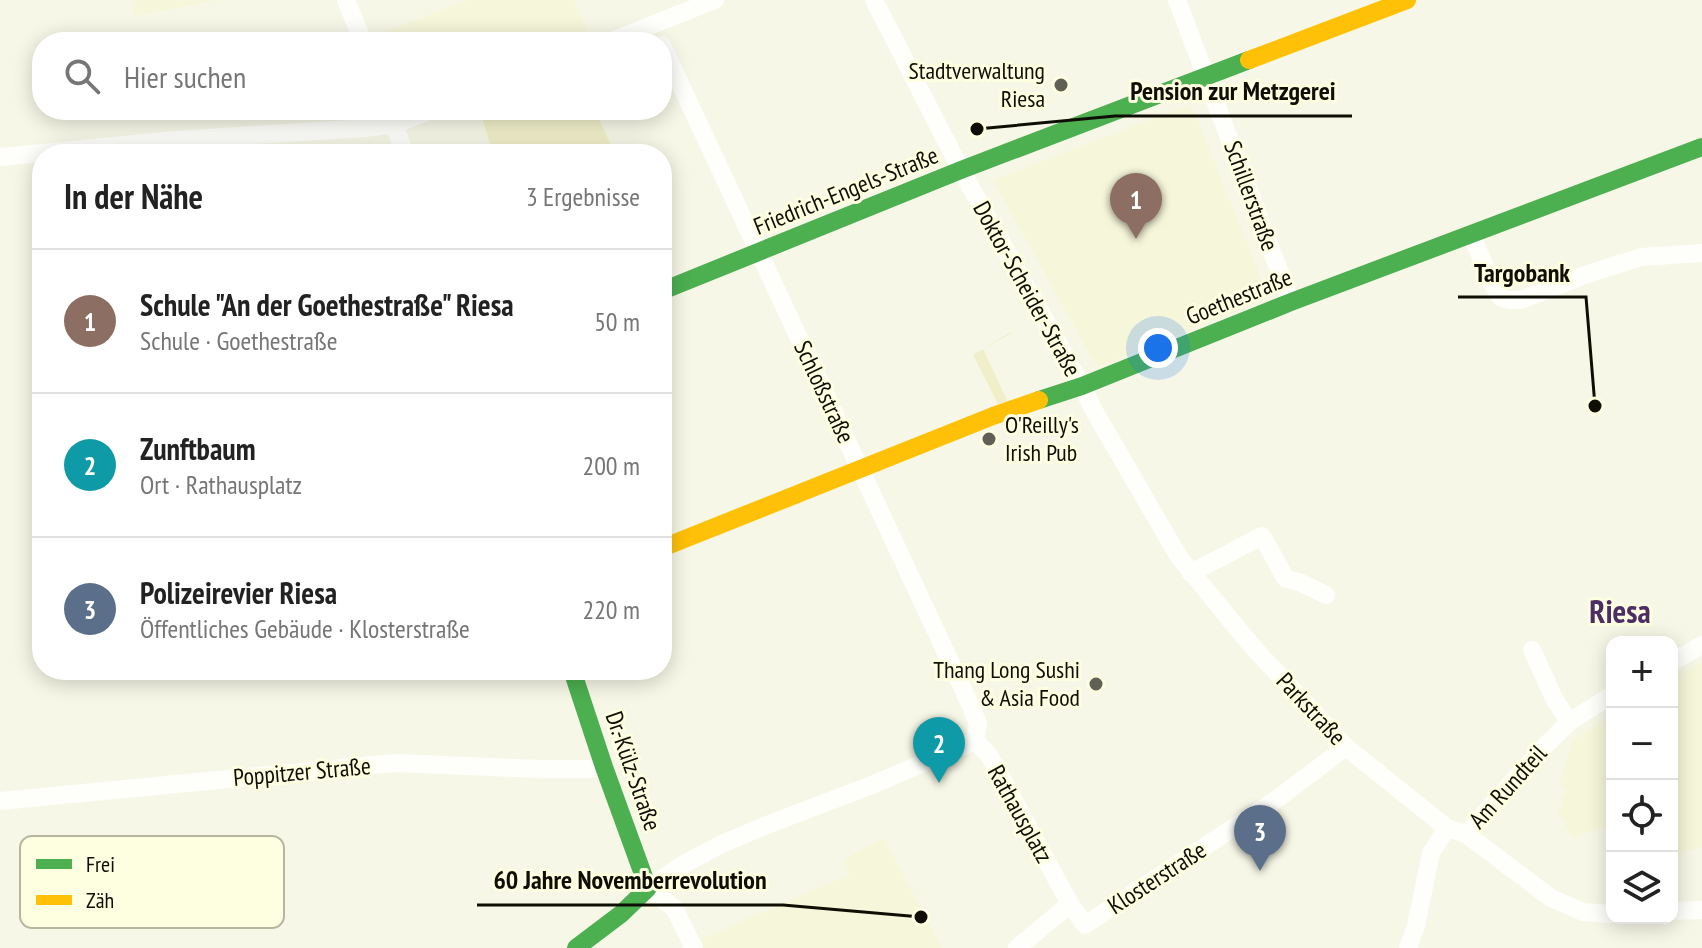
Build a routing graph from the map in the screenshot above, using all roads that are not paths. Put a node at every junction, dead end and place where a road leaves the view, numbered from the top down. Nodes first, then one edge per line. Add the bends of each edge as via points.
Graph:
1 (346, 0) edge
2 (715, 0) edge
3 (874, 0) edge
4 (1177, 0) edge
5 (1407, 0) edge
6 (359, 32) edge
7 (666, 32) edge
8 (672, 67) edge
9 (1207, 77) junction
10 (385, 120) edge
11 (393, 120) edge
12 (135, 144) edge
13 (401, 144) edge
14 (1702, 147) edge
15 (32, 154) edge
16 (0, 157) edge
17 (961, 170) junction
18 (1471, 234) junction
19 (759, 253) junction
20 (1702, 253) edge
21 (672, 287) edge
22 (1291, 302) junction
23 (1082, 386) junction
24 (861, 470) junction
25 (672, 544) edge
26 (1191, 573) junction
27 (1326, 595) dead end
28 (1702, 645) edge
29 (1532, 650) dead end
30 (1678, 659) edge
31 (575, 680) edge
32 (1606, 699) edge
33 (1569, 722) junction
34 (975, 741) junction
35 (1346, 747) junction
36 (604, 767) junction
37 (0, 801) edge
38 (1447, 828) junction
39 (1466, 834) junction
40 (648, 888) junction
41 (1070, 904) junction
42 (1702, 910) edge
43 (1678, 911) edge
44 (1606, 914) edge
45 (1085, 925) joint
46 (576, 948) edge
47 (694, 948) edge
48 (1017, 948) edge
49 (1408, 948) edge

1 - 6 street
2 - 7 street
3 - 17 street, Doktor-Scheider-Straße
4 - 9 street, Schillerstraße
5 - 9 main road, Friedrich-Engels-Straße
8 - 19 street, Schloßstraße
9 - 17 main road, Friedrich-Engels-Straße
9 - 22 street, Schillerstraße
10 - 12 street via 365,128
11 - 13 street
14 - 18 main road, Goethestraße
15 - 16 street
17 - 19 main road, Friedrich-Engels-Straße
17 - 23 street, Doktor-Scheider-Straße
18 - 20 street via 1501,297 1511,300 1641,257
18 - 22 main road, Goethestraße
19 - 21 main road, Friedrich-Engels-Straße
19 - 24 street, Schloßstraße
22 - 23 main road, Goethestraße
23 - 24 main road, Goethestraße
23 - 26 street, Doktor-Scheider-Straße
24 - 25 main road, Goethestraße
24 - 34 street, Schloßstraße via 970,704 978,724
26 - 27 street via 1262,536 1286,579
26 - 35 street, Parkstraße
28 - 30 street
29 - 33 street
31 - 36 main road, Dr.-Külz-Straße
32 - 33 street, Am Rundteil
33 - 39 street, Am Rundteil
34 - 40 street, Rathausplatz via 720,845
34 - 41 street, Rathausplatz via 989,755
35 - 38 street, Parkstraße
35 - 45 street, Klosterstraße via 1277,799
36 - 37 street, Poppitzer Straße via 395,763
36 - 40 main road, Dr.-Külz-Straße
38 - 39 street, Parkstraße
38 - 49 street via 1431,853
39 - 44 street, Am Rundteil via 1551,898 1583,912
40 - 46 main road
40 - 47 street via 674,908
41 - 45 street, Rathausplatz
41 - 48 street
42 - 43 street

